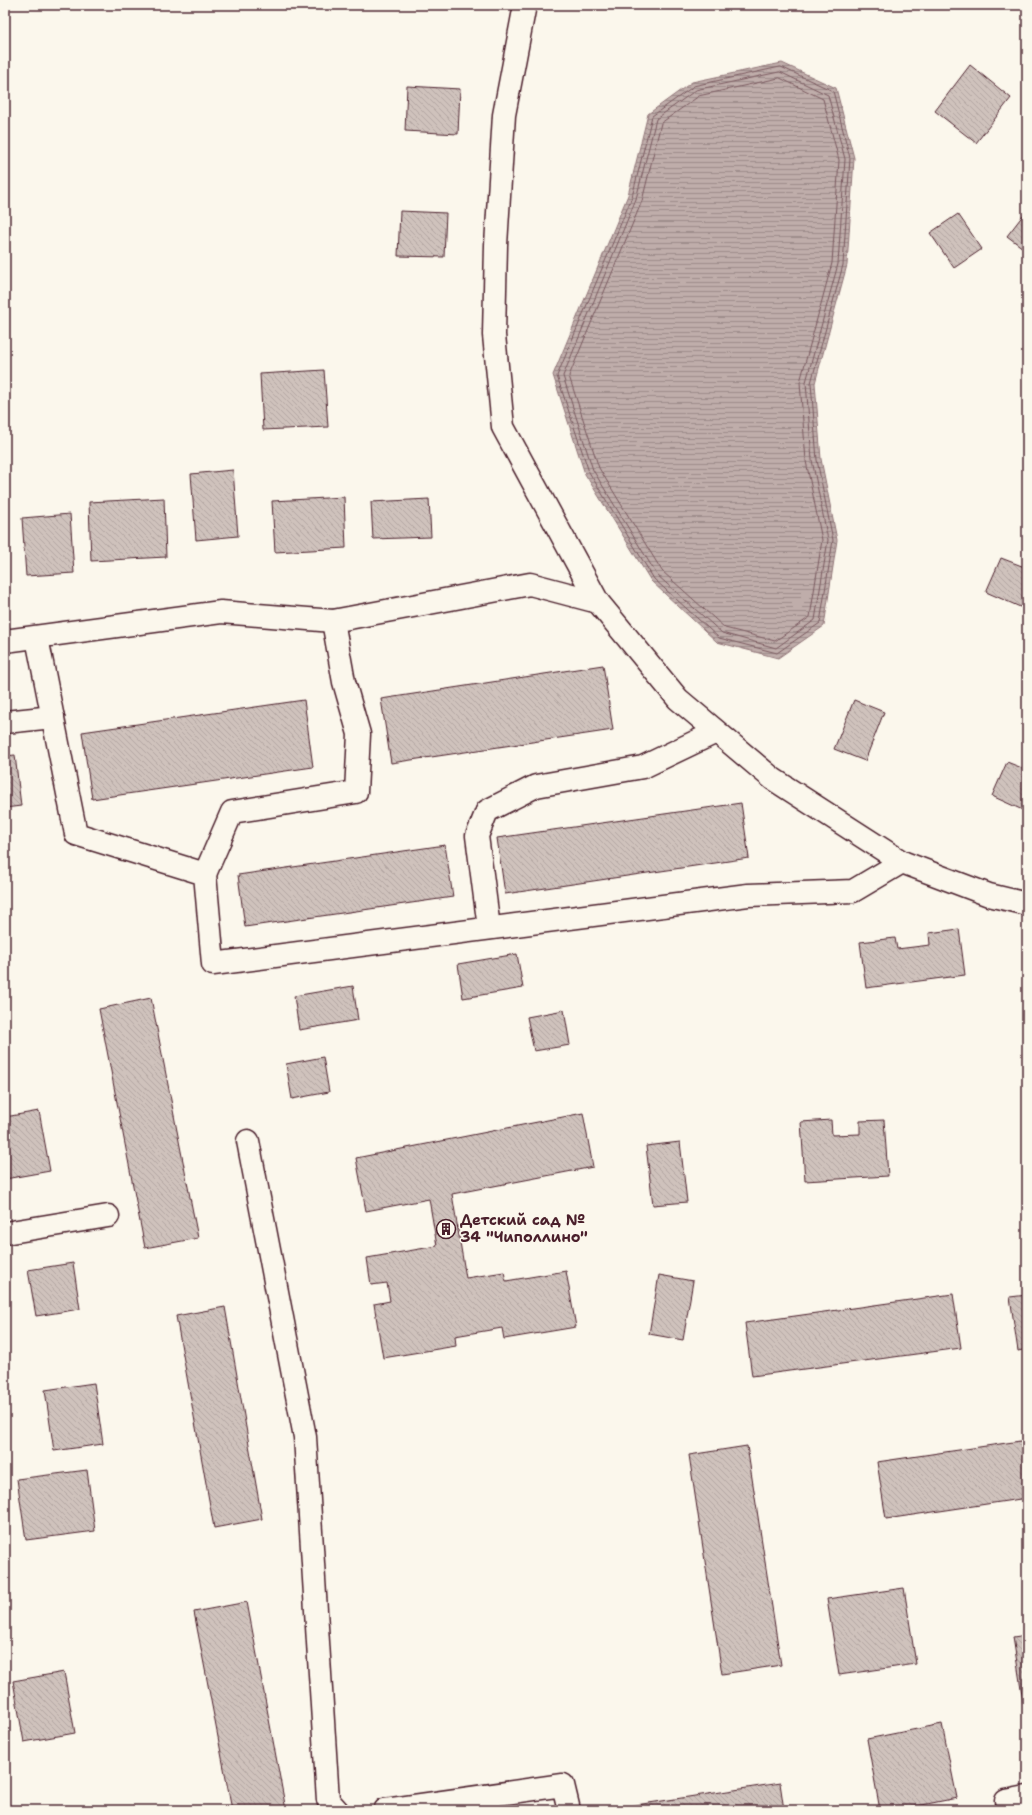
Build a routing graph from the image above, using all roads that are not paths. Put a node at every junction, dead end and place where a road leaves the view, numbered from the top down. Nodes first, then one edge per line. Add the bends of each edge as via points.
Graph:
1 (524, 5) edge
2 (598, 602) junction
3 (333, 621) junction
4 (37, 638) junction
5 (5, 641) edge
6 (52, 717) junction
7 (5, 722) edge
8 (716, 732) junction
9 (902, 862) junction
10 (205, 874) junction
11 (1027, 904) edge
12 (489, 928) junction
13 (248, 1141) dead end
14 (108, 1216) dead end
15 (5, 1233) edge
16 (1027, 1798) edge
17 (337, 1810) edge
18 (385, 1810) edge
19 (569, 1810) edge
20 (1008, 1810) edge

1 - 2 street via 504,115 496,245 494,335 504,427
2 - 3 street via 530,584
2 - 8 street via 678,699
3 - 4 street via 221,612
3 - 10 street via 344,682 359,734 356,792 232,812
4 - 5 street
4 - 6 street
6 - 7 street
6 - 10 street via 76,834
8 - 9 street via 773,779
8 - 12 street via 643,767 536,786 487,812 477,836
9 - 11 street via 989,895
9 - 12 street via 853,891 748,895
10 - 12 street via 213,964
13 - 17 street via 305,1437 328,1800
14 - 15 street
16 - 20 street via 1006,1801
18 - 19 street via 563,1785

